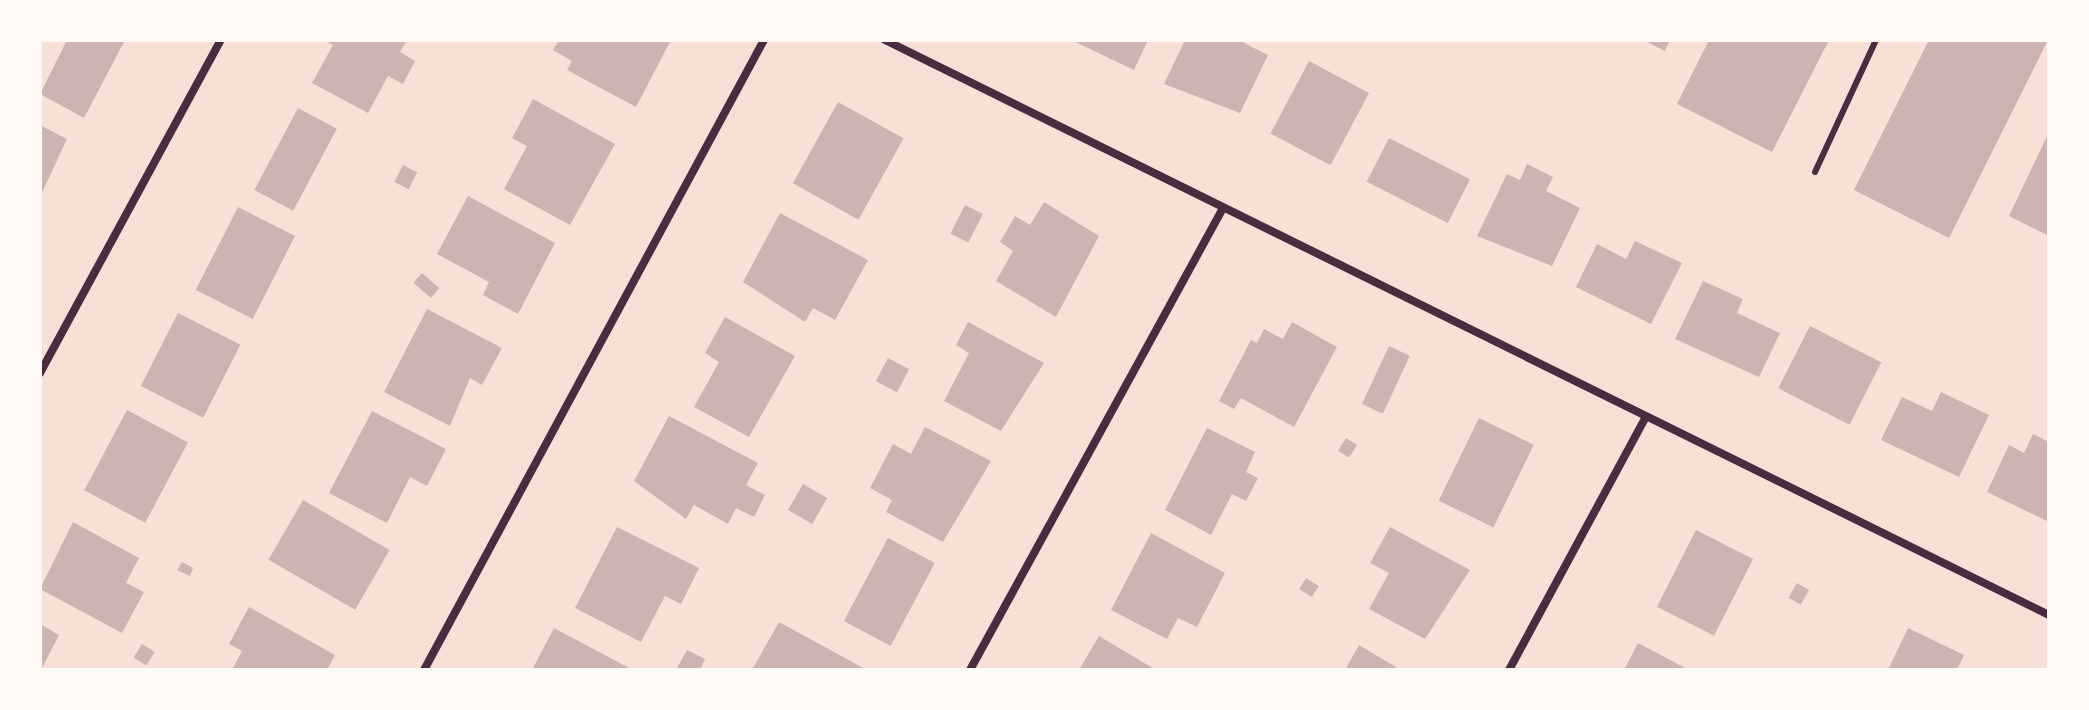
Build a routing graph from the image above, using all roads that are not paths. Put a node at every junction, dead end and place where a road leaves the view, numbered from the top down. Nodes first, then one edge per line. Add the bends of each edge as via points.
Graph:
1 (221, 40) edge
2 (764, 40) edge
3 (885, 40) edge
4 (1876, 40) edge
5 (1815, 172) dead end
6 (1223, 208) junction
7 (40, 373) edge
8 (1645, 418) junction
9 (2049, 615) edge
10 (424, 670) edge
11 (970, 670) edge
12 (1509, 670) edge

1 - 7 street
2 - 10 street
3 - 6 street
4 - 5 lane
6 - 8 street
6 - 11 street
8 - 9 street
8 - 12 street

